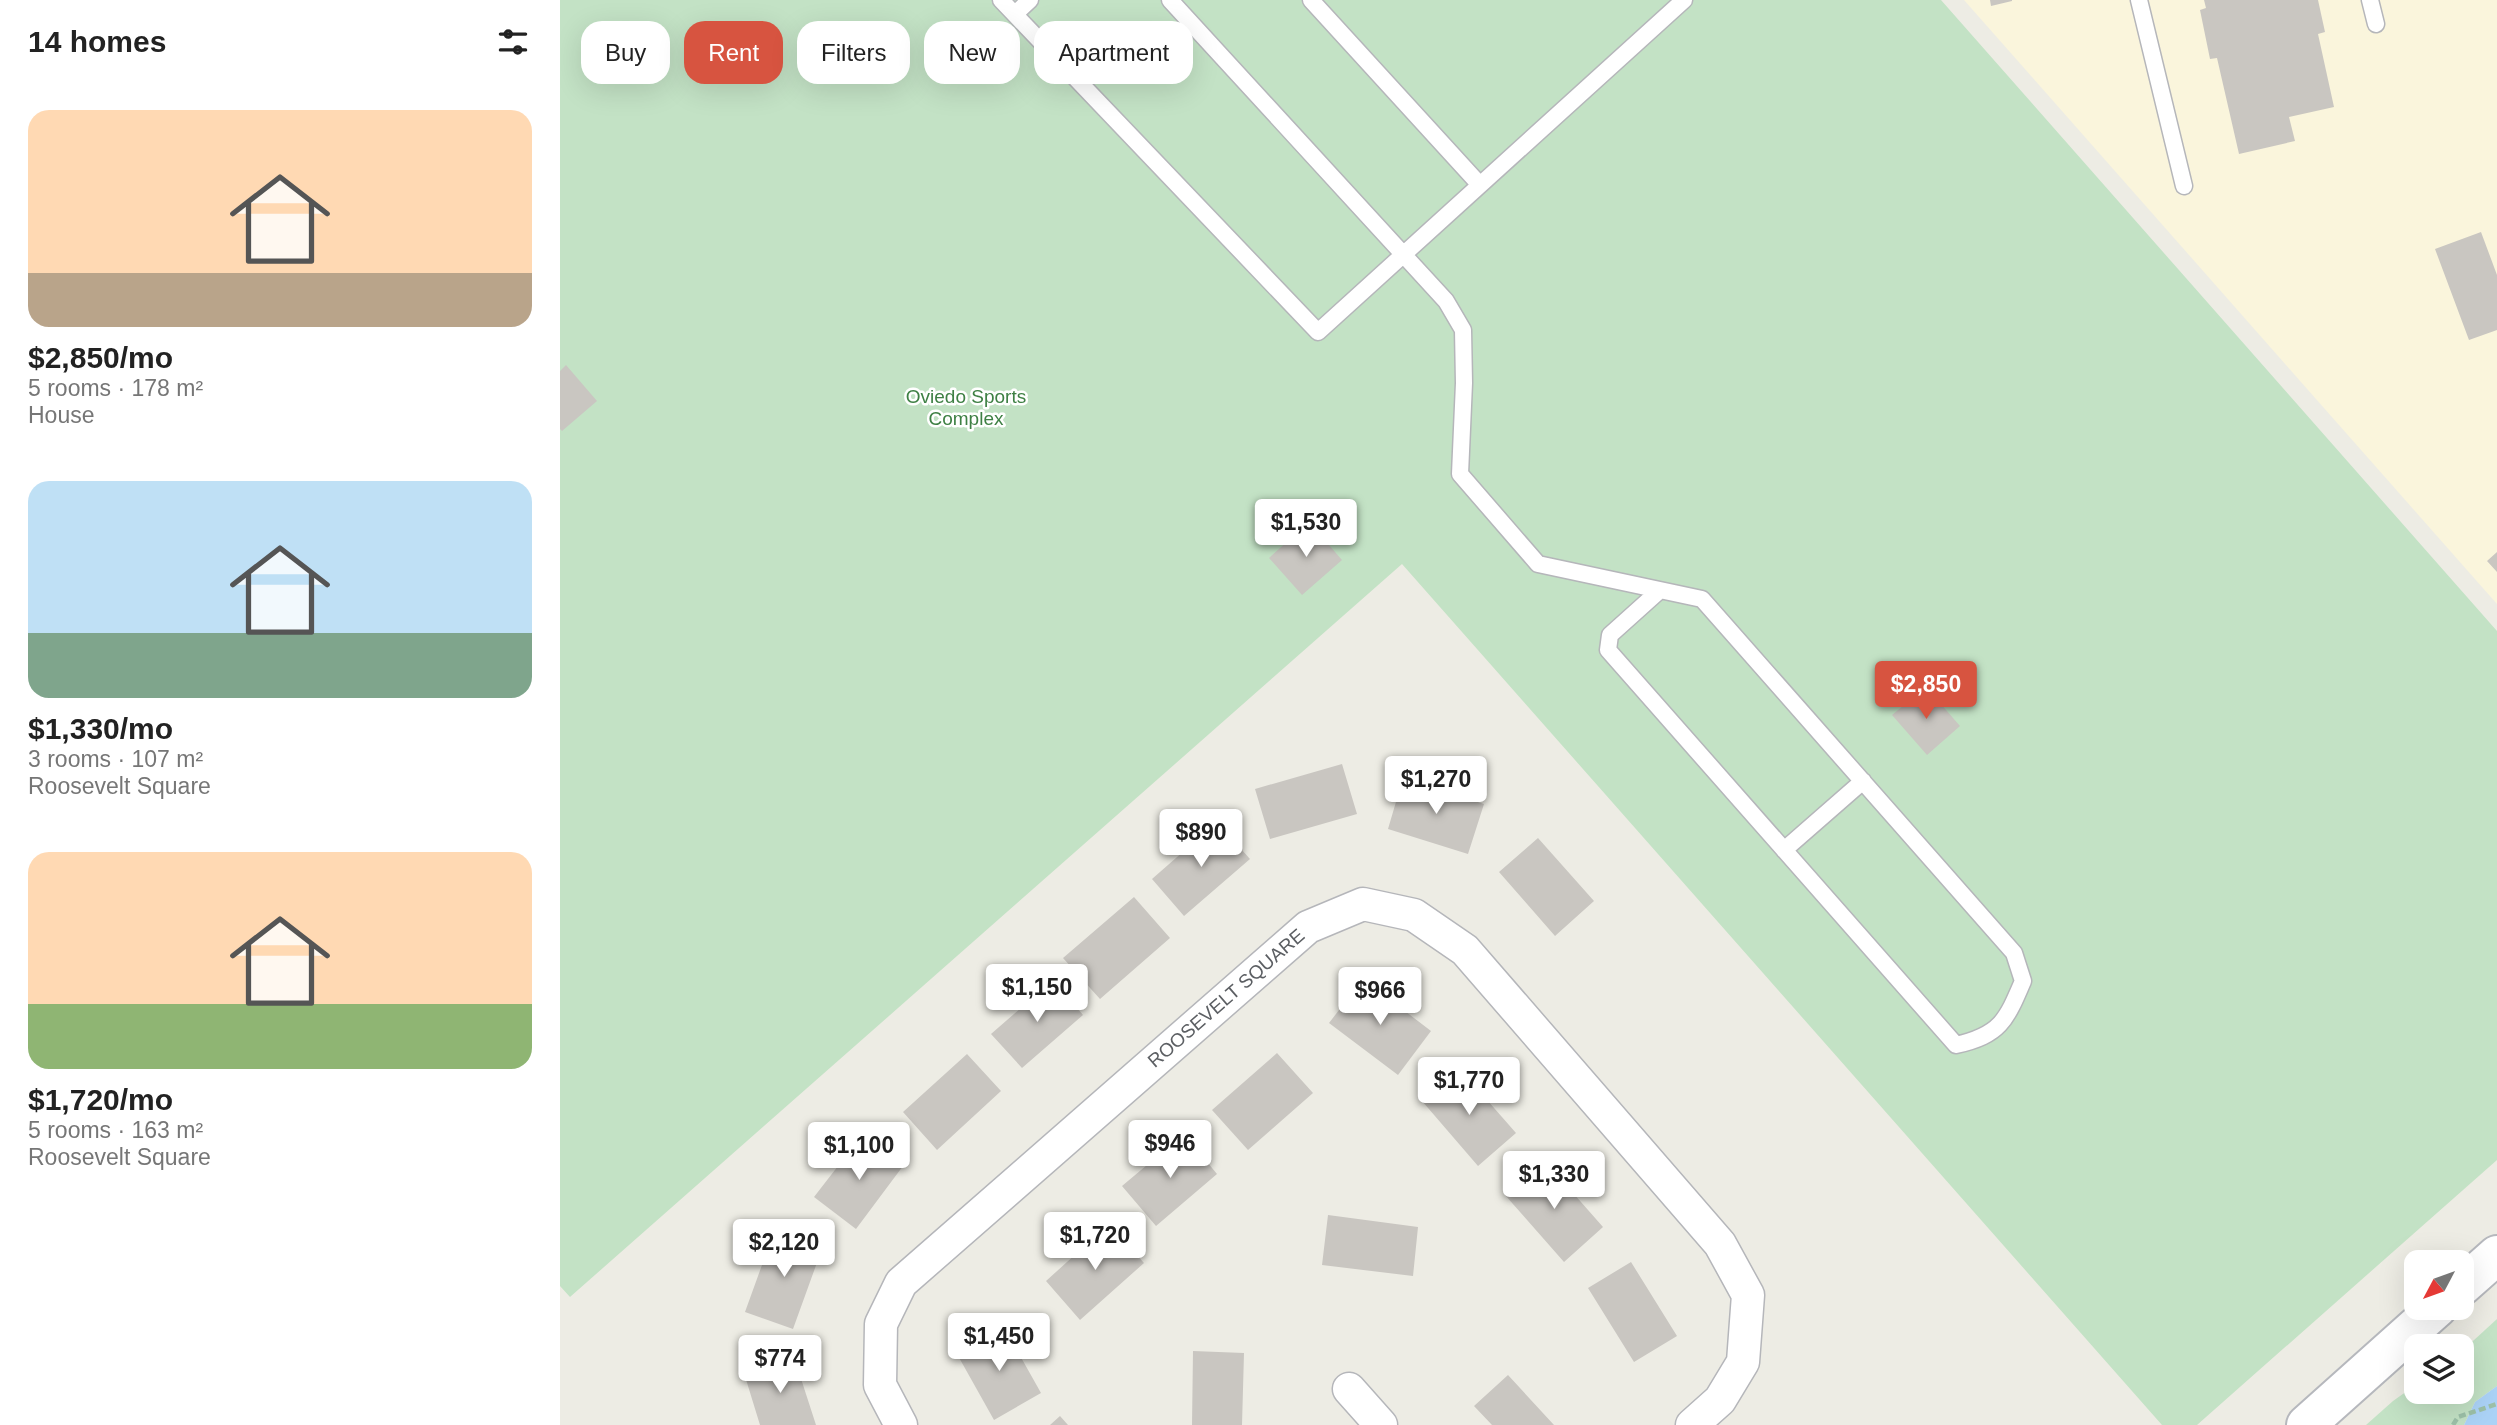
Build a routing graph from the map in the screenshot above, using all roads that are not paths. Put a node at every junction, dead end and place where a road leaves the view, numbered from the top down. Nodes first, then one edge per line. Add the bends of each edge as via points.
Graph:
1 (1001, 0) edge
2 (1030, 0) edge
3 (1170, 0) edge
4 (1311, 0) edge
5 (1684, 0) edge
6 (2139, 0) edge
7 (2370, 0) edge
8 (1015, 14) junction
9 (2376, 24) dead end
10 (1480, 185) junction
11 (2184, 186) dead end
12 (1402, 256) junction
13 (1659, 591) junction
14 (1863, 780) junction
15 (1784, 850) junction
16 (2497, 1255) edge
17 (2474, 1275) edge
18 (2423, 1320) edge
19 (1349, 1389) dead end
20 (901, 1425) edge
21 (1381, 1425) edge
22 (1692, 1425) edge
23 (2306, 1425) edge

1 - 8 lane
2 - 8 lane
3 - 12 lane
4 - 10 lane
5 - 10 lane
6 - 11 lane
7 - 9 lane
8 - 12 lane via 1318,332
10 - 12 lane
12 - 13 lane via 1446,301 1463,330 1460,474 1538,564
13 - 14 lane via 1702,599
13 - 15 lane via 1610,635 1608,650
14 - 15 lane
14 - 15 lane via 2014,953 2023,981 2007,1018 1979,1040 1956,1045
16 - 17 street
18 - 23 street
19 - 21 street
20 - 22 street, ROOSEVELT SQUARE via 880,1385 881,1324 901,1283 1308,927 1363,904 1414,915 1465,950 1720,1244 1748,1295 1743,1362 1720,1400

